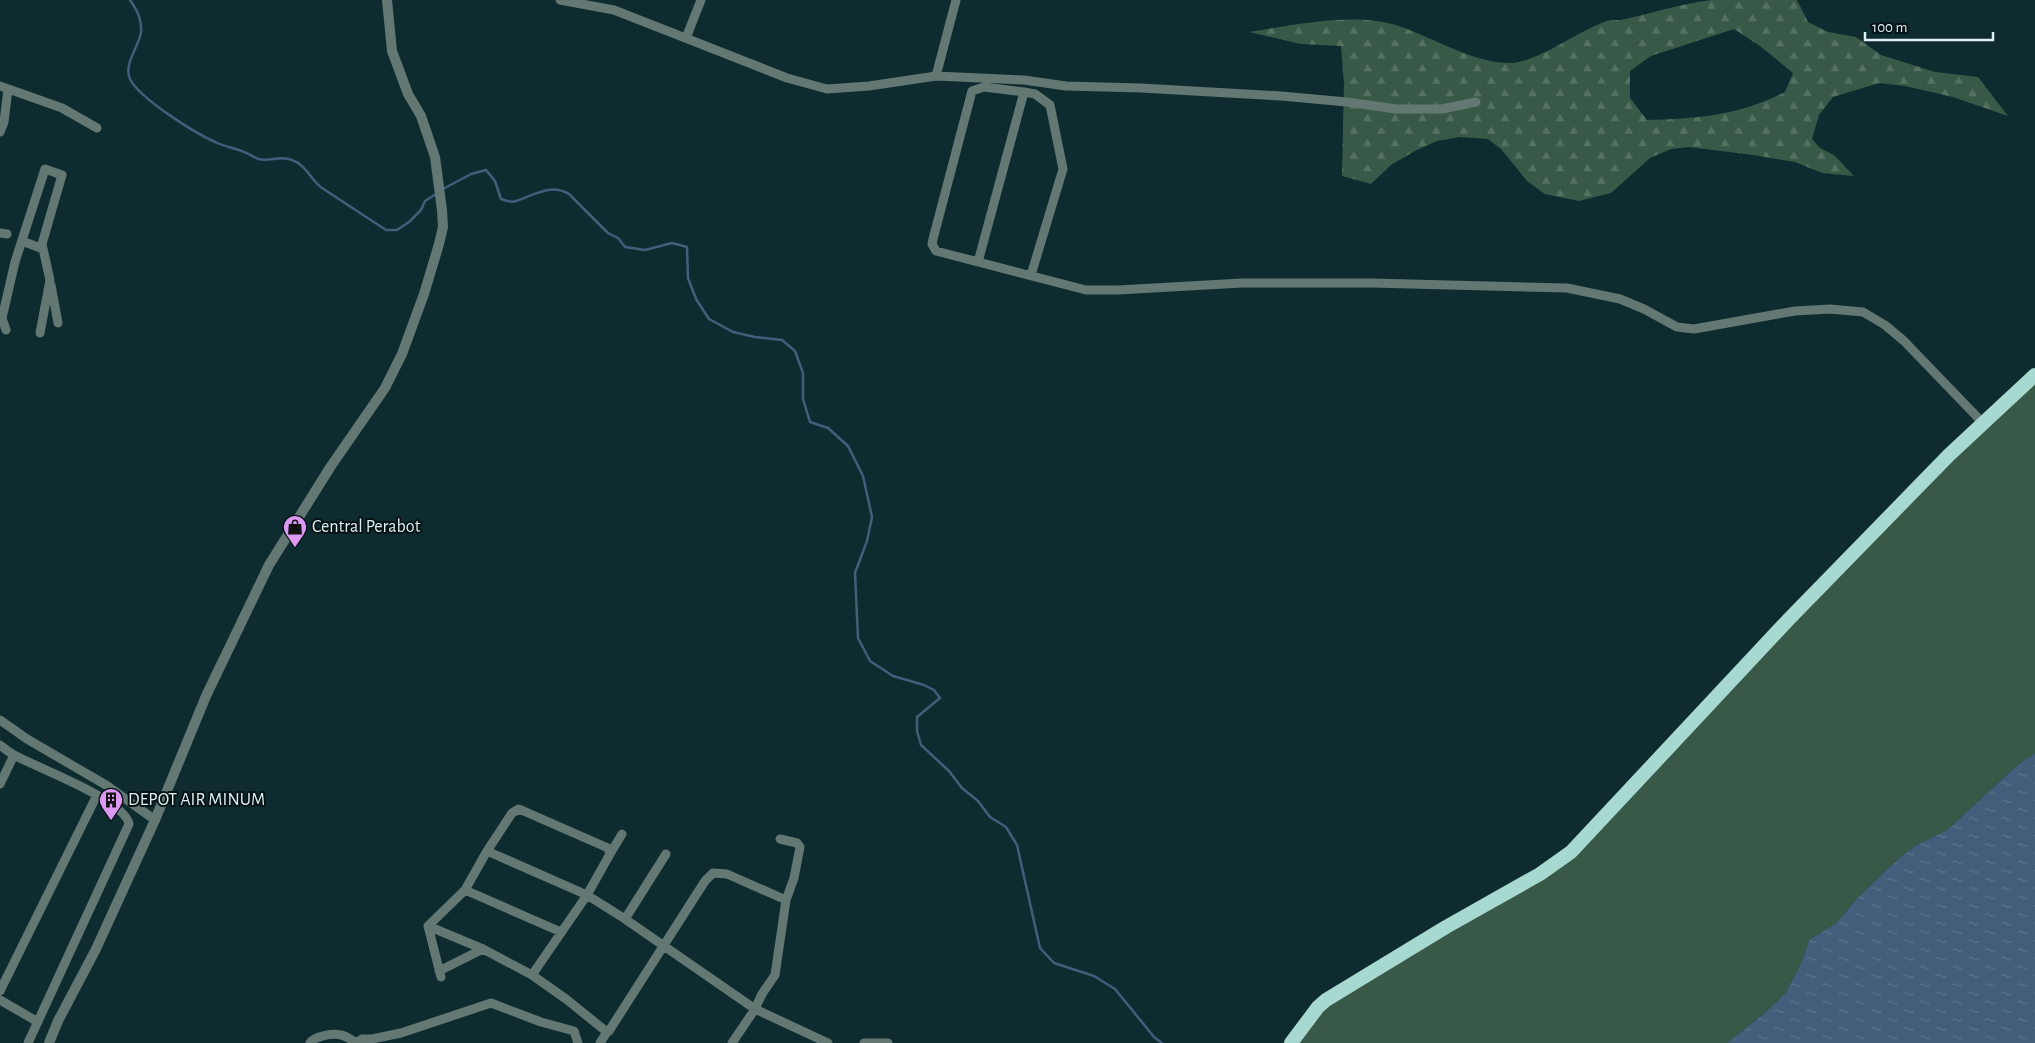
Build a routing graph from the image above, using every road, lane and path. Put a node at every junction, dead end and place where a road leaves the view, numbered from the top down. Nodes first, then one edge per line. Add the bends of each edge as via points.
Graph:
1 (387, 0) edge
2 (560, 0) edge
3 (701, 0) edge
4 (956, 0) edge
5 (686, 38) junction
6 (936, 76) junction
7 (4, 87) edge
8 (1024, 92) junction
9 (1476, 102) dead end
10 (98, 128) dead end
11 (0, 132) edge
12 (22, 241) junction
13 (43, 249) junction
14 (978, 262) junction
15 (1031, 276) junction
16 (50, 280) junction
17 (58, 323) dead end
18 (6, 330) dead end
19 (40, 333) dead end
20 (2035, 375) edge
21 (1983, 423) junction
22 (0, 720) edge
23 (0, 745) edge
24 (14, 755) junction
25 (0, 784) edge
26 (97, 795) junction
27 (155, 820) junction
28 (622, 834) dead end
29 (780, 839) dead end
30 (487, 851) junction
31 (610, 854) junction
32 (666, 854) dead end
33 (465, 890) junction
34 (587, 895) junction
35 (786, 900) junction
36 (625, 919) junction
37 (428, 926) junction
38 (561, 932) junction
39 (663, 947) junction
40 (483, 949) junction
41 (532, 975) junction
42 (0, 991) edge
43 (0, 1000) edge
44 (755, 1009) junction
45 (38, 1022) junction
46 (607, 1032) junction
47 (28, 1043) edge
48 (49, 1043) edge
49 (310, 1043) edge
50 (356, 1043) edge
51 (578, 1043) edge
52 (600, 1043) edge
53 (732, 1043) edge
54 (828, 1043) edge
55 (864, 1043) edge
56 (888, 1043) edge
57 (1291, 1043) edge

1 - 27 street via 392,52 408,94 421,116 435,157 443,227 439,244 402,354 385,388 269,565 206,696
2 - 5 street via 614,10
3 - 5 street
4 - 6 street
5 - 6 street via 787,78 827,89
6 - 9 street via 1281,96 1396,109 1442,109
7 - 10 street via 62,108
7 - 11 street via 4,122
8 - 14 street
8 - 14 street via 984,88 972,91 932,244 936,251
8 - 15 street via 1034,94 1050,105 1063,169
12 - 13 street
12 - 13 street via 45,169 62,175
12 - 18 street via 2,318
13 - 16 street
14 - 15 street
15 - 21 street via 1072,288 1097,290 1251,283 1548,286 1620,299 1677,327 1694,329 1795,311 1863,312 1904,340
16 - 17 street
16 - 19 street
20 - 21 highway
21 - 57 highway via 1788,620 1571,852 1540,874 1446,926 1326,1000
22 - 27 street via 106,785
23 - 24 street
24 - 25 street
24 - 26 street
26 - 42 street
26 - 45 street via 125,815 129,824
27 - 48 street
28 - 31 street
29 - 35 street via 797,843 800,847
30 - 31 street via 512,813 519,809 608,848
30 - 33 street
30 - 34 street
31 - 34 street
32 - 36 street
33 - 37 street
33 - 38 street
34 - 36 street
34 - 38 street
35 - 39 street via 727,874 713,873
35 - 44 street via 775,975
36 - 39 street
37 - 40 street
37 - 40 street via 440,974
38 - 41 street
39 - 44 street
39 - 46 street
40 - 41 street
41 - 46 street
43 - 45 street
44 - 53 street
44 - 54 street
45 - 47 street
46 - 52 street
49 - 50 street via 316,1037 341,1035
50 - 51 street via 362,1039 402,1033 494,1003 574,1031
55 - 56 street

